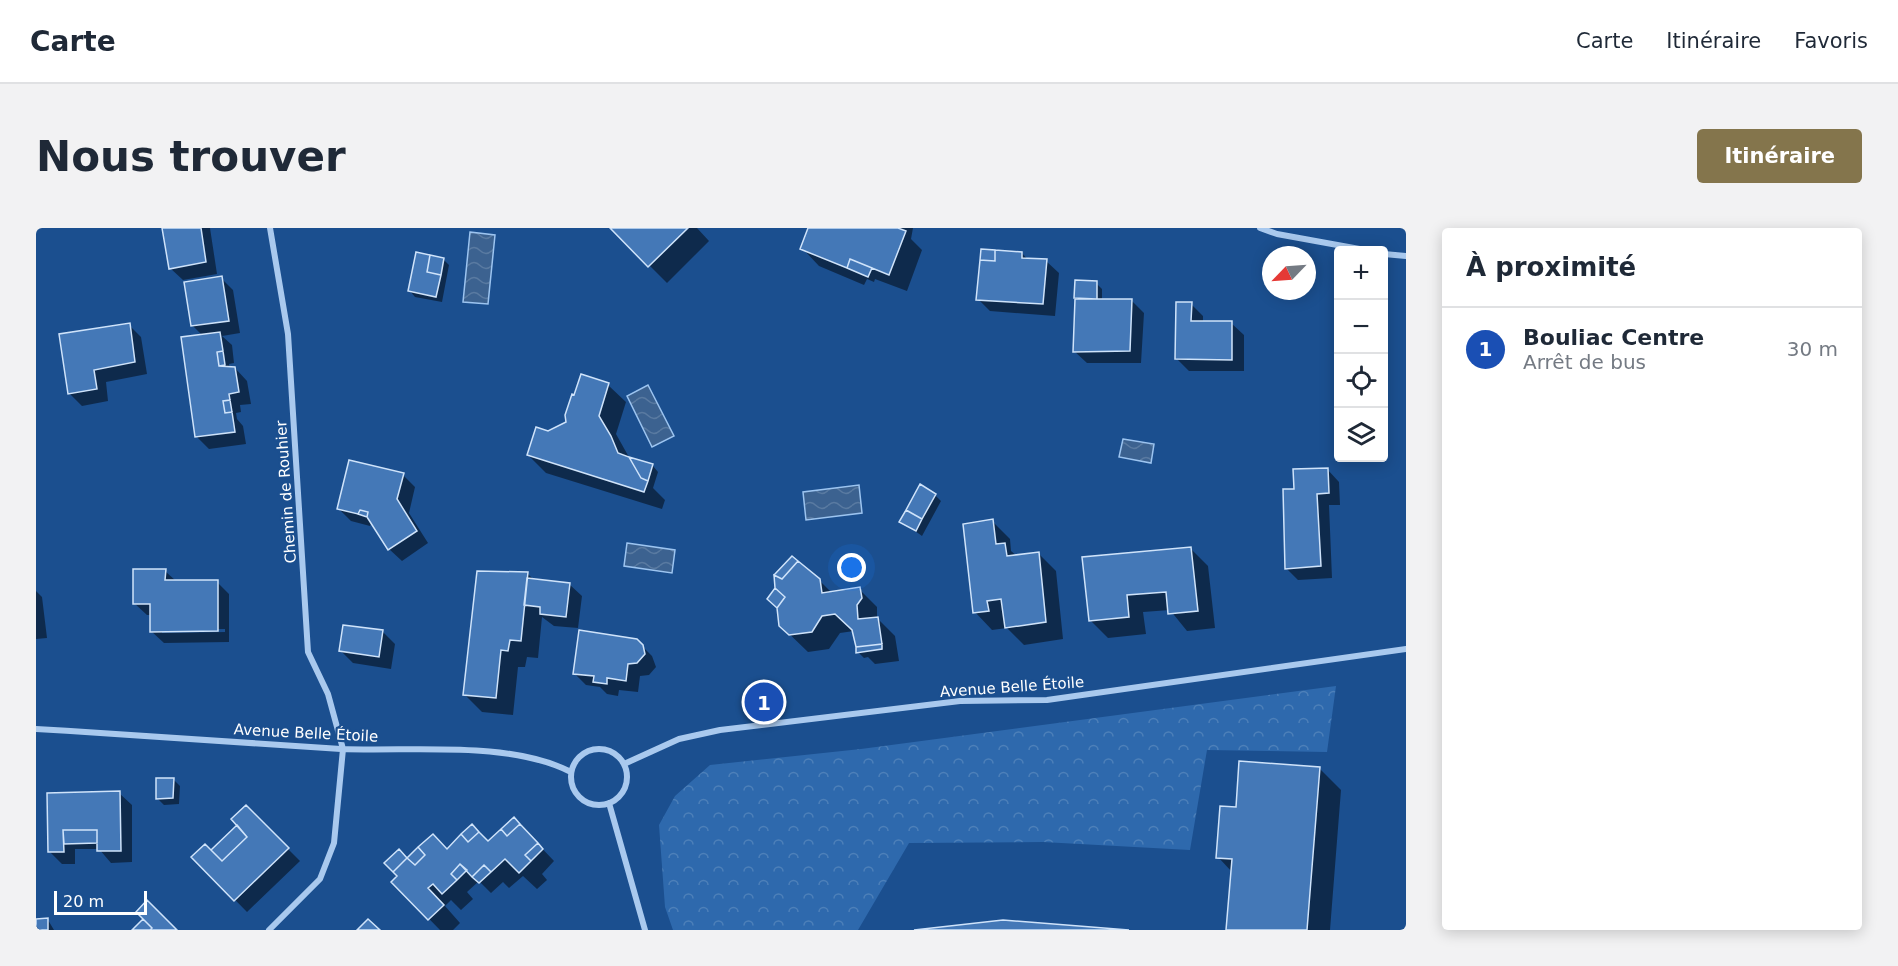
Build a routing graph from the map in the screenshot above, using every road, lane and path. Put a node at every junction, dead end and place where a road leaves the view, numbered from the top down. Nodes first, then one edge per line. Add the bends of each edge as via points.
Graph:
1 (270, 228) edge
2 (1260, 228) edge
3 (1343, 246) edge
4 (1388, 254) edge
5 (1406, 256) edge
6 (1406, 649) edge
7 (36, 729) edge
8 (343, 749) junction
9 (624, 764) junction
10 (571, 772) junction
11 (609, 803) junction
12 (269, 930) edge
13 (645, 930) edge

1 - 8 street, Chemin de Rouhier via 288,334 308,652 328,694
2 - 3 street
4 - 5 street
6 - 9 street, Avenue Belle Étoile via 1047,700 960,701 720,730 679,739
7 - 8 street, Avenue Belle Étoile
8 - 10 street, Avenue Belle Étoile via 502,753 535,758
8 - 12 street via 334,843 320,879
9 - 10 street via 612,751 595,749 579,756
9 - 11 street via 625,787
10 - 11 street via 578,795 592,804
11 - 13 street

